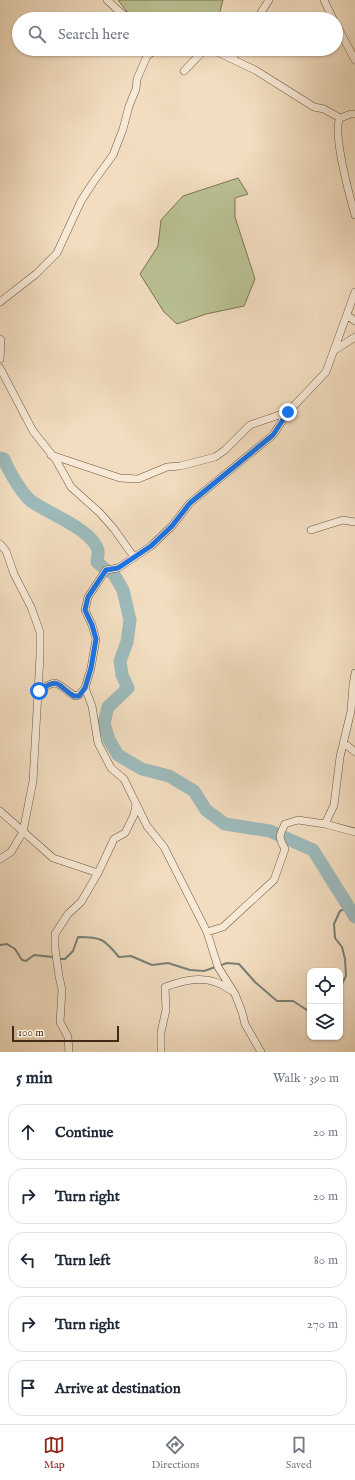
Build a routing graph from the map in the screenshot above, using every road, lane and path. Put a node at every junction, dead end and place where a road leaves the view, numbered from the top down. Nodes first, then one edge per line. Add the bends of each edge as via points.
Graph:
1 (107, 0) edge
2 (269, 0) edge
3 (324, 0) edge
4 (120, 12) edge
5 (261, 12) edge
6 (330, 12) edge
7 (343, 37) edge
8 (146, 56) edge
9 (198, 56) edge
10 (226, 56) edge
11 (234, 56) edge
12 (232, 59) junction
13 (355, 60) edge
14 (184, 71) dead end
15 (355, 114) edge
16 (340, 118) junction
17 (355, 215) edge
18 (355, 292) edge
19 (0, 302) edge
20 (347, 316) junction
21 (355, 321) edge
22 (355, 337) edge
23 (0, 339) edge
24 (335, 350) junction
25 (0, 359) edge
26 (0, 368) edge
27 (288, 412) junction
28 (51, 455) junction
29 (355, 522) edge
30 (311, 530) dead end
31 (0, 544) edge
32 (134, 557) junction
33 (355, 674) edge
34 (85, 688) junction
35 (39, 691) junction
36 (344, 743) junction
37 (355, 752) edge
38 (136, 804) junction
39 (0, 811) edge
40 (325, 824) junction
41 (23, 832) junction
42 (355, 832) edge
43 (0, 859) edge
44 (98, 873) junction
45 (207, 932) junction
46 (235, 994) junction
47 (69, 1052) edge
48 (161, 1052) edge
49 (261, 1052) edge

1 - 4 street
2 - 5 street
3 - 6 street
7 - 13 street
8 - 19 street via 113,156 81,201 57,253 36,274
9 - 14 street
10 - 12 street
11 - 12 street
12 - 16 street via 255,70 314,107 324,109
15 - 16 street
16 - 17 street via 340,145 348,192
18 - 20 street
20 - 21 street
20 - 24 street
22 - 24 street
23 - 25 street
24 - 27 street via 326,372
26 - 28 street via 33,431
27 - 28 street via 250,425 215,457 167,467 138,479 120,478
27 - 32 street via 273,435 190,503 172,526 151,546
28 - 32 street via 71,486 100,513
29 - 30 street via 343,520
31 - 35 street via 6,551 40,632
32 - 34 street via 118,568 106,570 88,597 85,610 96,639
33 - 36 street
34 - 35 street via 79,696 74,696 57,684 49,683
34 - 38 street via 92,706 98,743 111,768 124,779
35 - 41 street via 33,781
36 - 37 street
36 - 40 street via 334,805
38 - 44 street via 134,815 125,833 114,839
38 - 45 street via 147,826 164,847
39 - 41 street
40 - 42 street
40 - 45 street via 298,820 285,824 279,839 285,849 274,880 223,927
41 - 43 street via 11,852
41 - 44 street via 53,858
44 - 47 street via 81,902 68,914 55,934 62,990 60,1022 68,1037
45 - 46 street via 218,967
46 - 48 street via 224,985 199,978 165,987 166,1010 161,1032
46 - 49 street via 245,1024

